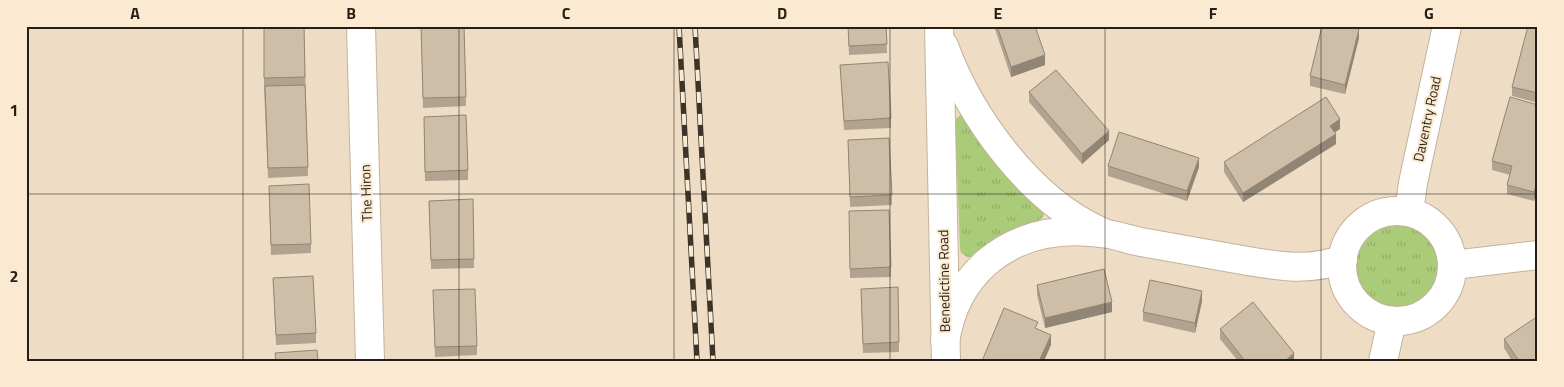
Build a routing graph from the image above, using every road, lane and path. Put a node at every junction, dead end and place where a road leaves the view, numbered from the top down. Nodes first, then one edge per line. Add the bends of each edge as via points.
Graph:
1 (360, 26) edge
2 (1447, 26) edge
3 (939, 29) edge
4 (1409, 212) junction
5 (1109, 234) junction
6 (1538, 255) edge
7 (1343, 259) junction
8 (1453, 265) junction
9 (1392, 321) junction
10 (946, 351) edge
11 (370, 361) edge
12 (1383, 361) edge

1 - 11 street, The Hiron
2 - 4 street, Daventry Road
3 - 5 street, Benedictine Road via 960,83 1017,166 1070,214
3 - 10 street, Benedictine Road
4 - 7 street via 1383,213 1361,225 1349,240
4 - 8 street via 1427,219 1440,231
5 - 7 street, Benedictine Road via 1295,268 1321,266
5 - 10 street, Benedictine Road via 1078,231 1037,235 999,252 964,286 949,321
6 - 8 street
7 - 9 street via 1344,277 1356,302 1369,313
8 - 9 street via 1450,283 1437,304 1416,318
9 - 12 street

